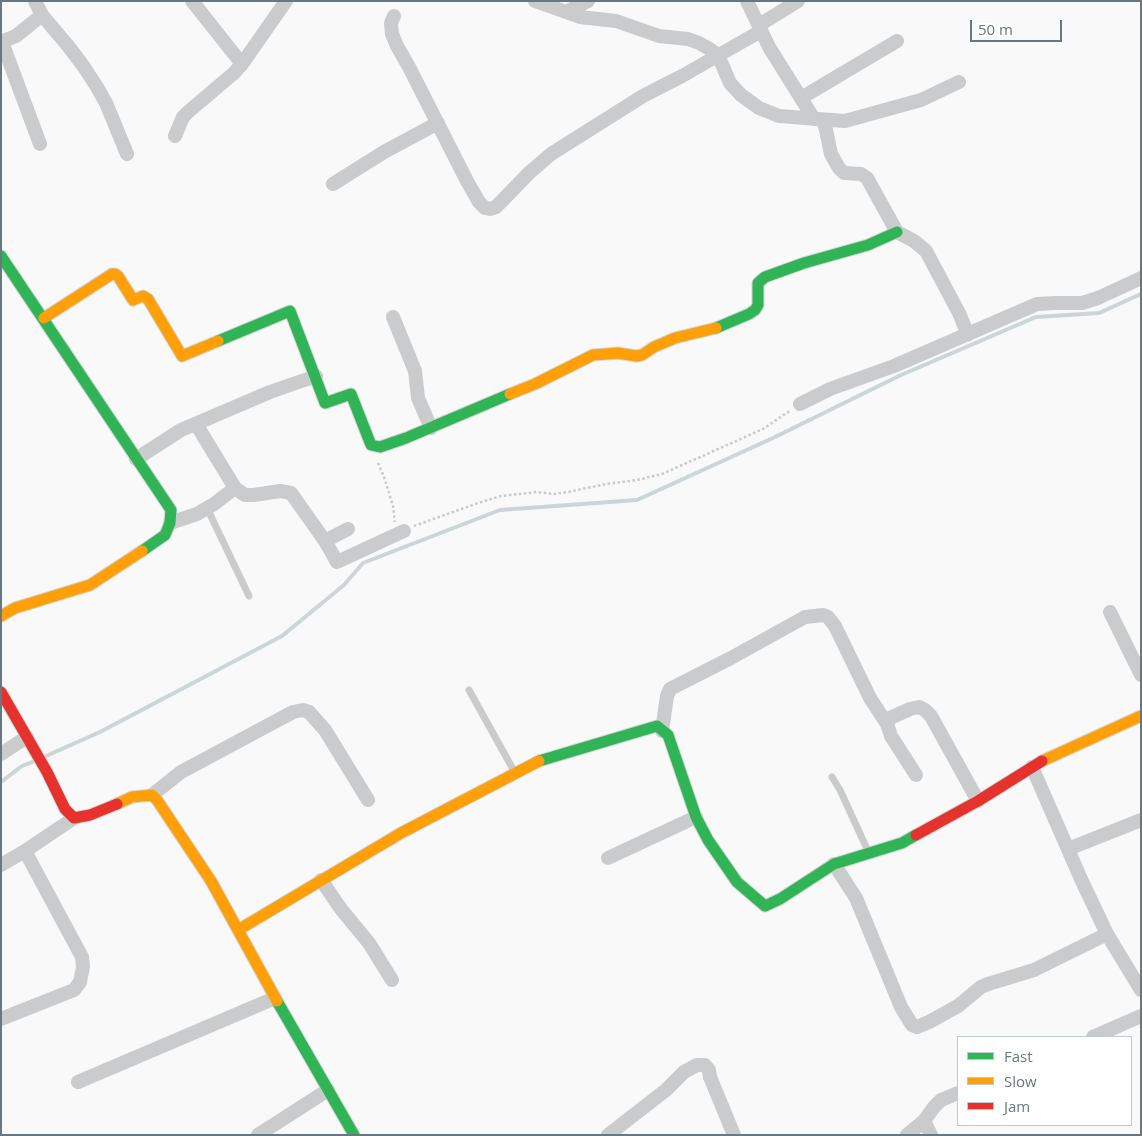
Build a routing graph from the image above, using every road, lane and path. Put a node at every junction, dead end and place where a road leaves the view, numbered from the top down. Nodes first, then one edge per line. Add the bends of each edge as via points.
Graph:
1 (35, 1) edge
2 (192, 1) edge
3 (286, 1) edge
4 (535, 1) edge
5 (588, 1) edge
6 (747, 1) edge
7 (798, 1) edge
8 (566, 12) junction
9 (42, 15) junction
10 (394, 16) dead end
11 (760, 28) junction
12 (897, 41) dead end
13 (2, 42) edge
14 (718, 55) junction
15 (242, 64) junction
16 (959, 82) dead end
17 (801, 98) junction
18 (818, 119) junction
19 (438, 124) junction
20 (174, 136) dead end
21 (40, 144) dead end
22 (127, 154) dead end
23 (333, 184) dead end
24 (897, 232) junction
25 (1, 256) edge
26 (1141, 278) edge
27 (44, 318) junction
28 (393, 318) dead end
29 (967, 335) junction
30 (316, 376) junction
31 (800, 404) joint
32 (196, 424) junction
33 (431, 428) junction
34 (371, 445) junction
35 (136, 459) junction
36 (235, 488) junction
37 (207, 508) junction
38 (170, 523) junction
39 (348, 529) dead end
40 (404, 531) junction
41 (325, 540) junction
42 (249, 596) dead end
43 (1110, 612) dead end
44 (1, 616) edge
45 (1141, 675) edge
46 (470, 690) dead end
47 (1, 692) edge
48 (1141, 716) edge
49 (886, 724) junction
50 (662, 730) junction
51 (28, 740) junction
52 (1, 754) edge
53 (1032, 767) junction
54 (515, 773) junction
55 (916, 775) dead end
56 (832, 777) dead end
57 (152, 795) junction
58 (368, 800) dead end
59 (978, 801) junction
60 (696, 817) junction
61 (74, 818) junction
62 (1141, 820) edge
63 (1068, 849) junction
64 (25, 851) junction
65 (869, 853) junction
66 (608, 858) dead end
67 (834, 864) junction
68 (1, 865) edge
69 (321, 880) junction
70 (238, 930) junction
71 (1107, 934) junction
72 (392, 980) dead end
73 (1141, 990) edge
74 (275, 998) junction
75 (1141, 1016) edge
76 (1, 1019) edge
77 (1095, 1036) edge
78 (78, 1082) dead end
79 (328, 1090) junction
80 (957, 1093) edge
81 (924, 1121) junction
82 (258, 1135) edge
83 (354, 1135) edge
84 (608, 1135) edge
85 (734, 1135) edge
86 (907, 1135) edge
87 (931, 1135) edge

1 - 9 street
2 - 15 street
3 - 15 street
4 - 8 street
5 - 8 street
6 - 11 street
7 - 11 street
8 - 14 street via 616,21 659,36 688,39
9 - 13 street via 16,36
9 - 22 street via 97,87
10 - 19 street via 390,23 392,34
11 - 14 street
11 - 17 street
12 - 17 street
13 - 21 street
14 - 18 street via 730,83 758,108 779,116
14 - 19 street via 643,96 551,154 496,207 490,209 479,202
15 - 20 street via 183,117
16 - 18 street via 922,100 877,113 845,121
17 - 18 street
18 - 24 street via 826,130 830,154 839,168 844,174 861,174 867,178
19 - 23 street
24 - 29 street via 926,251 960,312
24 - 33 street via 868,245 765,277 758,284 758,305 749,314 654,346 642,355 593,356
25 - 27 street
26 - 29 street via 1082,303 1037,304
27 - 30 street via 112,274 118,276 133,300 143,296 148,299 182,356 290,311
27 - 35 street
28 - 33 street via 416,372 418,398
29 - 31 street
30 - 32 street
30 - 34 street via 325,403 351,394
31 - 40 path via 763,429 662,474 554,494 537,492 501,496
32 - 35 street
32 - 36 street
33 - 34 street via 380,447
34 - 40 path via 384,477 397,527
35 - 38 street via 171,510
36 - 37 street
36 - 41 street via 245,495 291,492
37 - 38 street
37 - 42 lane
38 - 44 street via 164,535 90,585 15,608
39 - 41 street
40 - 41 street via 337,562
43 - 45 street
46 - 54 lane
47 - 51 street
48 - 53 street
49 - 50 street via 835,626 823,615 805,617 670,689
49 - 55 street via 890,736
49 - 59 street via 890,718 910,710 919,707 925,710
50 - 54 street via 657,726 541,760
50 - 60 street via 668,735
51 - 52 street
51 - 61 street via 65,810
53 - 59 street
53 - 63 street
54 - 69 street via 401,833
56 - 65 lane
57 - 58 street via 181,772 293,712 303,710 309,712 325,730
57 - 61 street via 132,798 90,816
57 - 70 street via 210,881
59 - 65 street via 902,842
60 - 66 street
60 - 67 street via 737,882 765,906
61 - 64 street
62 - 63 street
63 - 71 street
64 - 68 street
64 - 76 street via 82,957 84,967 74,990
65 - 67 street
67 - 71 street via 856,898 901,1007 912,1025 917,1027 958,1006 981,987 1034,970
69 - 70 street
69 - 72 street via 369,943
70 - 74 street
71 - 73 street
74 - 78 street
74 - 79 street
75 - 77 street
79 - 82 street
79 - 83 street
80 - 81 street via 941,1100
81 - 86 street
81 - 87 street
84 - 85 street via 684,1072 697,1065 705,1065 709,1070

